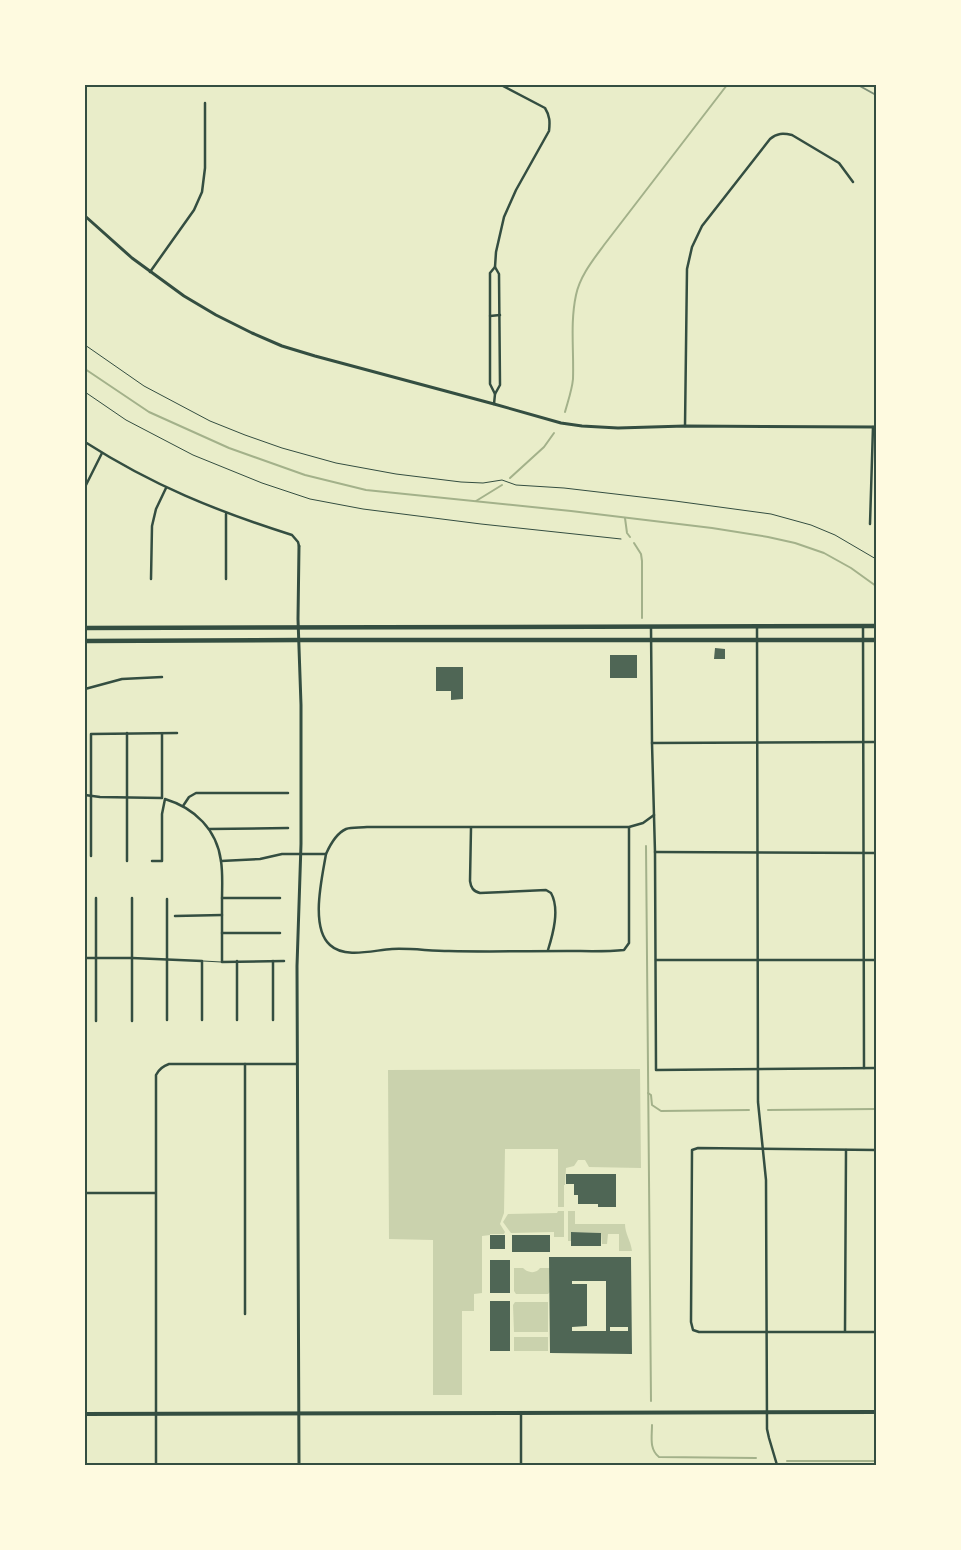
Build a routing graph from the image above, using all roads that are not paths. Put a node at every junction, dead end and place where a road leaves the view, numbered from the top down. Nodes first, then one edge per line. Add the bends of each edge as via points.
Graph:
1 (501, 85) edge
2 (205, 103) dead end
3 (853, 182) dead end
4 (85, 216) edge
5 (495, 267) junction
6 (150, 272) junction
7 (500, 315) junction
8 (490, 316) junction
9 (494, 394) junction
10 (494, 404) junction
11 (685, 426) junction
12 (874, 427) edge
13 (85, 442) edge
14 (102, 453) junction
15 (85, 487) edge
16 (166, 488) junction
17 (226, 514) junction
18 (870, 524) dead end
19 (299, 546) joint
20 (151, 579) dead end
21 (226, 579) dead end
22 (757, 626) junction
23 (863, 626) junction
24 (876, 626) edge
25 (299, 627) junction
26 (651, 627) junction
27 (85, 628) edge
28 (299, 640) junction
29 (757, 640) junction
30 (863, 640) junction
31 (876, 640) edge
32 (85, 641) edge
33 (652, 641) junction
34 (162, 677) dead end
35 (85, 689) edge
36 (127, 734) junction
37 (162, 734) junction
38 (177, 734) dead end
39 (863, 742) junction
40 (876, 742) edge
41 (652, 743) junction
42 (758, 743) junction
43 (288, 793) dead end
44 (85, 795) edge
45 (91, 796) junction
46 (126, 797) junction
47 (164, 799) junction
48 (183, 806) junction
49 (654, 815) junction
50 (629, 827) junction
51 (288, 828) dead end
52 (471, 828) junction
53 (209, 829) junction
54 (655, 852) junction
55 (757, 853) junction
56 (864, 853) junction
57 (876, 853) edge
58 (303, 854) junction
59 (326, 854) junction
60 (91, 856) dead end
61 (127, 861) dead end
62 (152, 861) dead end
63 (221, 861) junction
64 (96, 898) dead end
65 (132, 898) dead end
66 (222, 898) junction
67 (280, 898) dead end
68 (167, 899) dead end
69 (175, 916) dead end
70 (222, 916) junction
71 (222, 933) junction
72 (280, 933) dead end
73 (548, 951) junction
74 (96, 957) junction
75 (85, 958) edge
76 (132, 958) junction
77 (167, 960) junction
78 (656, 960) junction
79 (758, 960) junction
80 (863, 960) junction
81 (876, 960) edge
82 (202, 961) junction
83 (237, 961) junction
84 (273, 961) junction
85 (284, 961) dead end
86 (222, 962) junction
87 (167, 1020) dead end
88 (202, 1020) dead end
89 (238, 1020) dead end
90 (273, 1020) dead end
91 (96, 1021) dead end
92 (132, 1021) dead end
93 (245, 1064) junction
94 (297, 1064) junction
95 (864, 1068) junction
96 (876, 1068) edge
97 (758, 1069) junction
98 (762, 1149) junction
99 (846, 1150) junction
100 (876, 1150) edge
101 (85, 1193) edge
102 (155, 1193) junction
103 (245, 1314) dead end
104 (767, 1331) junction
105 (845, 1331) junction
106 (876, 1332) edge
107 (876, 1412) edge
108 (767, 1413) junction
109 (85, 1414) edge
110 (156, 1414) junction
111 (298, 1414) junction
112 (521, 1414) junction
113 (156, 1465) edge
114 (299, 1465) edge
115 (521, 1465) edge
116 (778, 1465) edge

1 - 5 street via 545,108 550,123 549,132 504,217 498,236
2 - 6 street via 202,192 194,210
3 - 11 street via 837,162 792,135 778,134 702,226 692,247 687,269
4 - 6 street
5 - 7 street via 499,274
5 - 8 street via 490,273
6 - 10 street via 216,315 282,346
7 - 8 street
7 - 9 street via 500,385
8 - 9 street via 490,384
9 - 10 street
10 - 11 street via 582,426
11 - 12 street
12 - 18 street
13 - 14 street
14 - 15 street
14 - 16 street
16 - 17 street
16 - 20 street via 152,526
17 - 19 street via 292,535
17 - 21 street
19 - 25 street
22 - 23 main road
22 - 26 main road
22 - 29 street
23 - 24 main road
23 - 30 street
25 - 26 main road
25 - 27 main road
25 - 28 street
26 - 33 street
28 - 32 main road
28 - 33 main road
28 - 58 street
29 - 30 main road
29 - 33 main road
29 - 42 street
30 - 31 main road
30 - 39 street
33 - 41 street
34 - 35 street via 122,679
36 - 37 street
36 - 45 street via 91,734
36 - 46 street
37 - 38 street
37 - 47 street
39 - 40 street
39 - 42 street
39 - 56 street
41 - 42 street
41 - 49 street
42 - 55 street
43 - 48 street via 196,793
44 - 45 street
45 - 46 street
45 - 60 street
46 - 47 street
46 - 61 street
47 - 48 street
47 - 62 street via 162,860
48 - 53 street
49 - 50 street
49 - 54 street
50 - 52 street
50 - 73 street via 627,947 624,950
51 - 53 street
52 - 59 street via 346,829 336,837
52 - 73 street via 470,881 474,891 546,890 551,893 555,905
53 - 63 street
54 - 55 street
54 - 78 street
55 - 56 street
55 - 79 street
56 - 57 street
56 - 80 street
58 - 59 street
58 - 63 street
58 - 94 street via 297,966
59 - 73 street via 319,913 321,929 335,949 356,953 403,949
63 - 66 street
64 - 74 street
65 - 76 street
66 - 67 street
66 - 70 street
68 - 77 street
69 - 70 street
70 - 71 street
71 - 72 street
71 - 86 street
74 - 75 street
74 - 76 street
74 - 91 street
76 - 77 street
76 - 92 street
77 - 82 street
77 - 87 street
78 - 79 street
78 - 97 street via 656,1070
79 - 80 street
79 - 97 street
80 - 81 street
80 - 95 street
82 - 86 lane
82 - 88 street
83 - 84 street
83 - 86 street
83 - 89 street
84 - 85 street
84 - 90 street
93 - 94 street
93 - 102 street via 169,1064 160,1069 155,1080
93 - 103 street
94 - 111 street
95 - 96 street
95 - 97 street
97 - 98 street
98 - 99 street
98 - 104 street via 766,1180
98 - 104 street via 692,1150 691,1322 694,1331
99 - 100 street
99 - 105 street
101 - 102 street
102 - 110 street
104 - 105 street
104 - 108 street
105 - 106 street
107 - 108 main road
108 - 112 main road
108 - 116 street via 769,1438
109 - 110 main road
110 - 111 main road
110 - 113 street
111 - 112 main road
111 - 114 street
112 - 115 street

